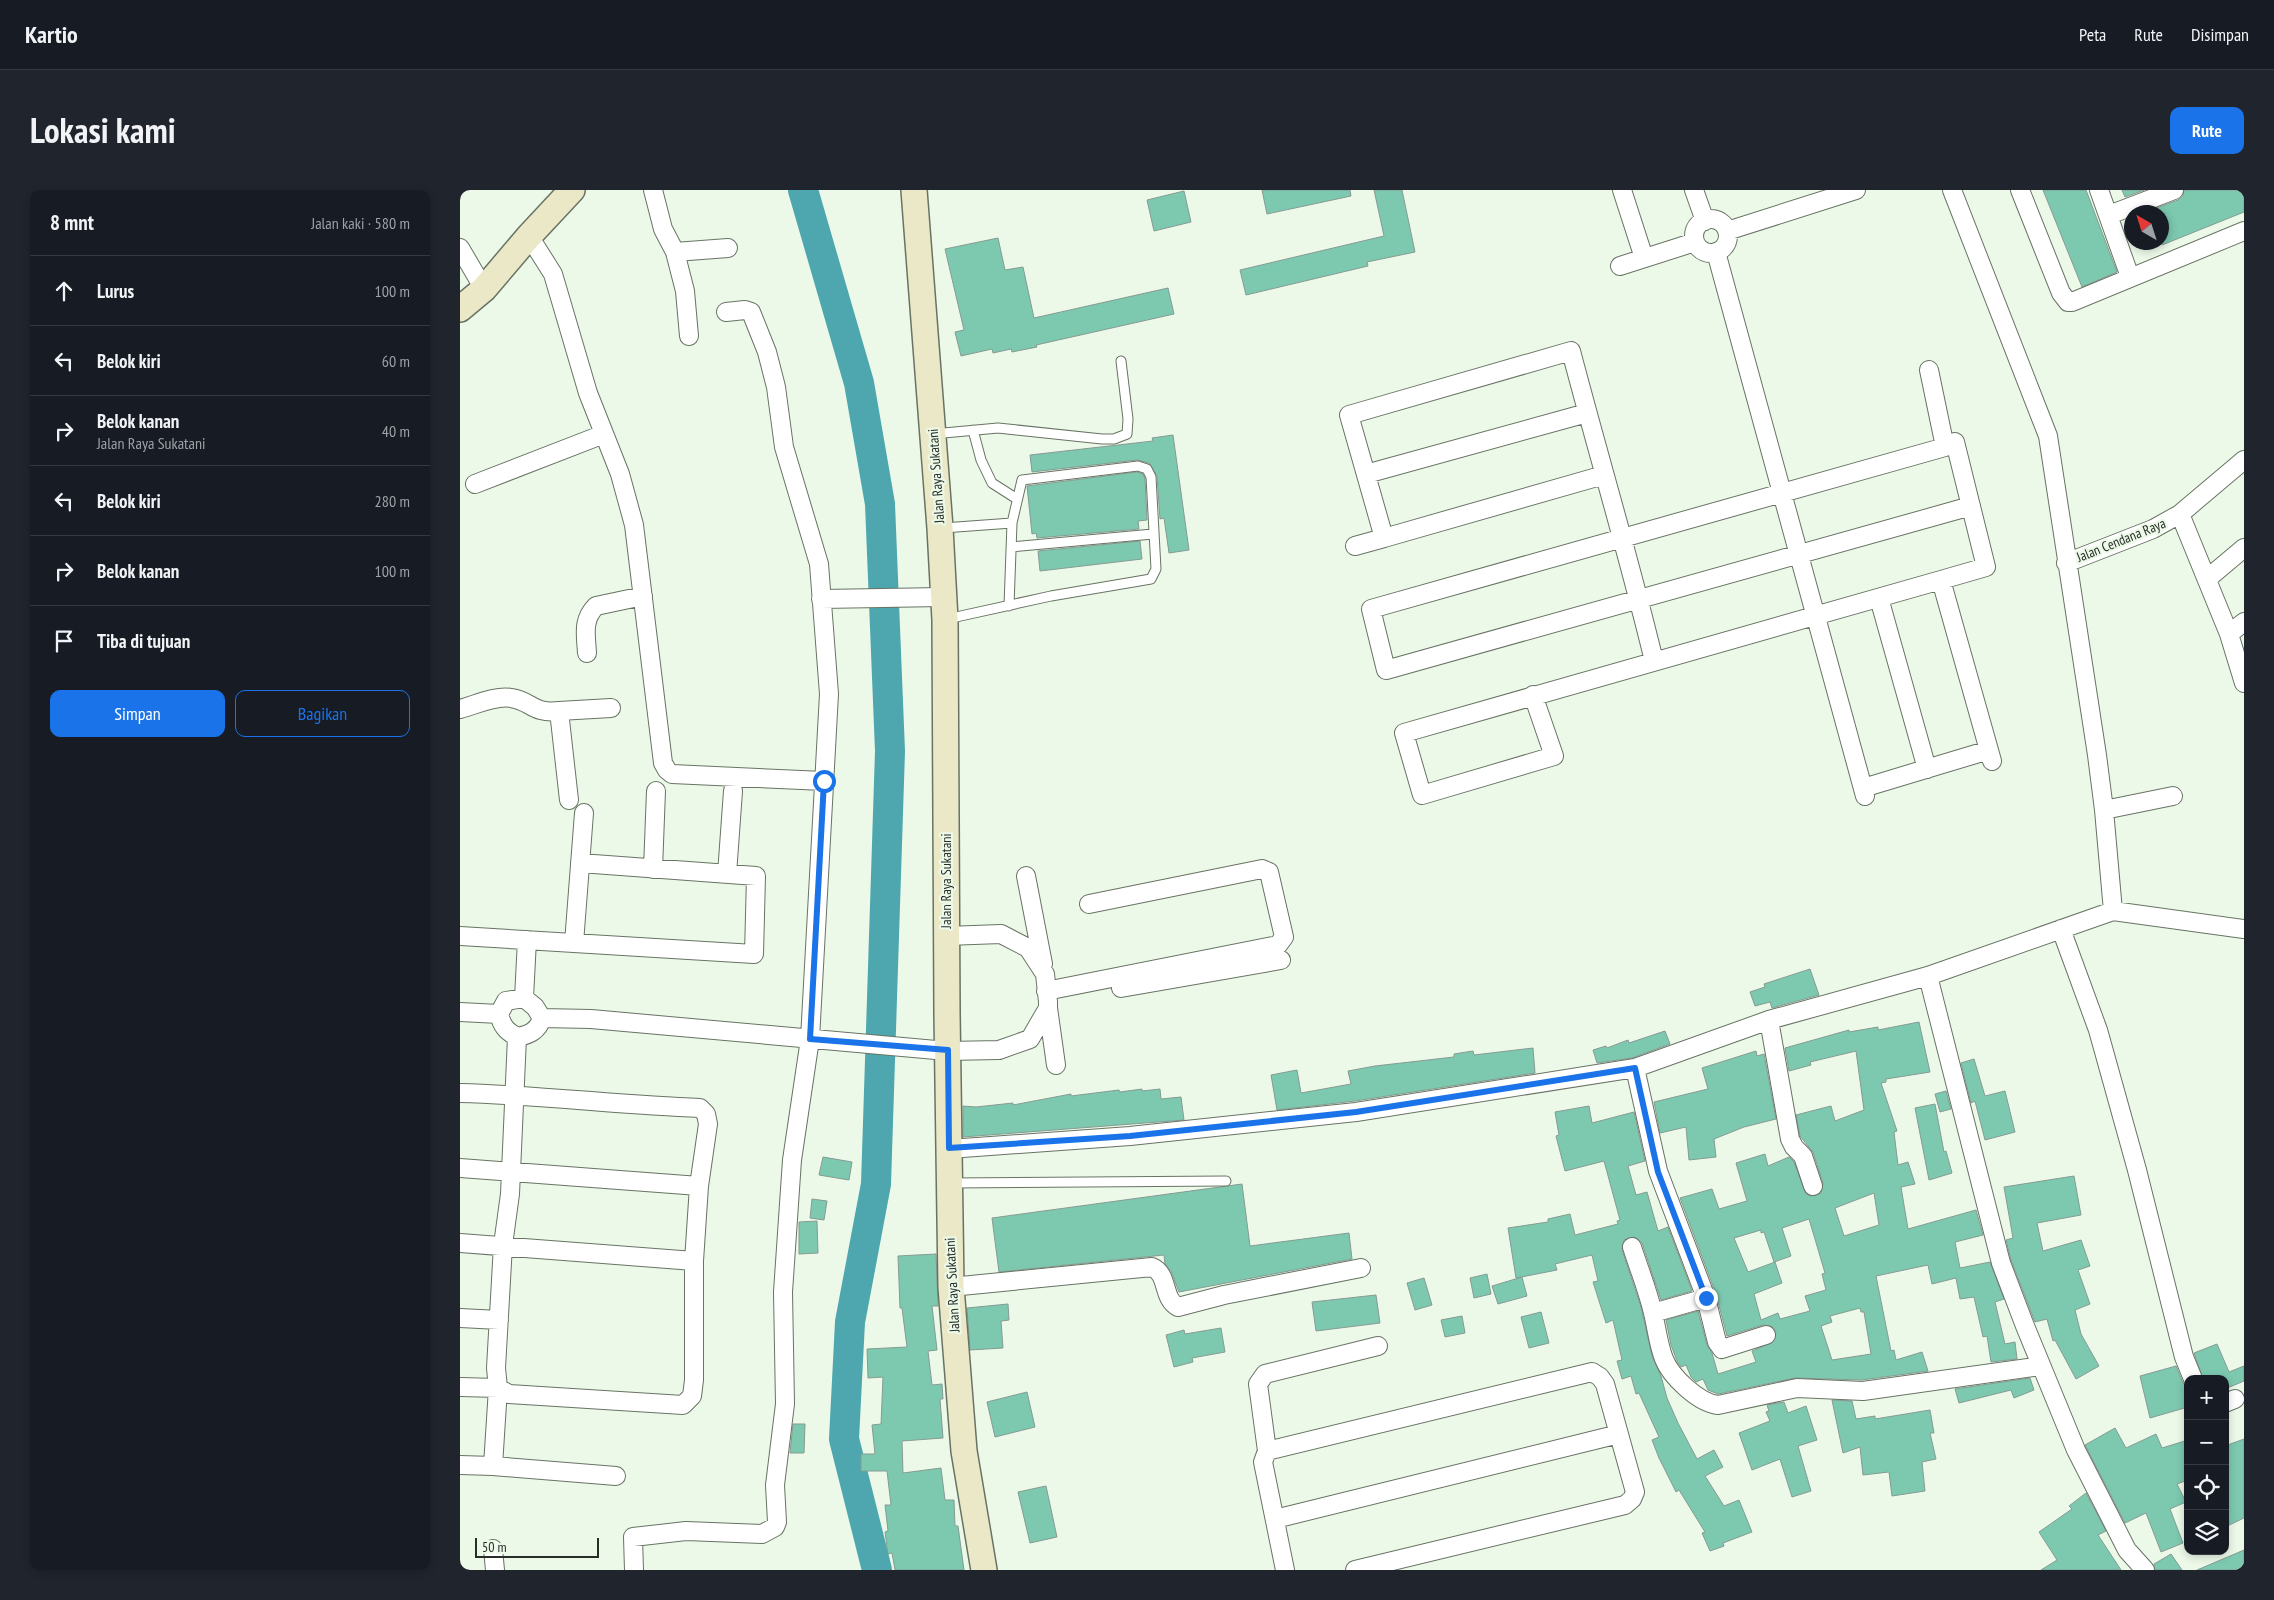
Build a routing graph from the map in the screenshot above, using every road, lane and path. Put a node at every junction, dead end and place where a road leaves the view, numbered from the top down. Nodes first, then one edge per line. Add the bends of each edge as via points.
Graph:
1 (572, 190) edge
2 (653, 190) edge
3 (914, 190) edge
4 (1622, 190) edge
5 (1694, 190) edge
6 (1856, 190) edge
7 (1952, 190) edge
8 (2020, 190) edge
9 (2099, 190) edge
10 (2174, 190) edge
11 (2109, 215) junction
12 (1705, 221) junction
13 (1727, 231) junction
14 (2244, 231) edge
15 (529, 236) junction
16 (1695, 242) junction
17 (460, 248) edge
18 (728, 248) dead end
19 (675, 252) junction
20 (1716, 252) junction
21 (1644, 258) junction
22 (1620, 266) dead end
23 (2130, 276) junction
24 (484, 289) junction
25 (460, 309) edge
26 (726, 312) dead end
27 (689, 336) dead end
28 (1121, 361) dead end
29 (1929, 370) dead end
30 (1587, 413) junction
31 (973, 430) junction
32 (604, 434) junction
33 (933, 434) junction
34 (1944, 447) junction
35 (2244, 460) edge
36 (1366, 474) junction
37 (1604, 475) junction
38 (475, 484) dead end
39 (1782, 493) junction
40 (1017, 499) junction
41 (1971, 506) junction
42 (2180, 514) junction
43 (1012, 523) junction
44 (940, 528) junction
45 (1153, 534) junction
46 (1384, 538) junction
47 (1621, 539) junction
48 (1355, 546) dead end
49 (1011, 547) junction
50 (2244, 548) edge
51 (1799, 554) junction
52 (2066, 562) junction
53 (2207, 579) junction
54 (1941, 580) junction
55 (643, 596) junction
56 (1879, 598) junction
57 (821, 599) junction
58 (1639, 599) junction
59 (1010, 606) junction
60 (944, 608) junction
61 (1816, 616) junction
62 (2244, 622) edge
63 (2229, 634) junction
64 (587, 653) dead end
65 (1654, 661) junction
66 (2244, 683) edge
67 (1533, 695) junction
68 (611, 708) dead end
69 (460, 709) edge
70 (560, 711) junction
71 (1927, 769) junction
72 (824, 781) junction
73 (656, 791) dead end
74 (733, 791) dead end
75 (2173, 796) dead end
76 (569, 800) dead end
77 (2104, 810) junction
78 (584, 813) dead end
79 (580, 863) junction
80 (653, 869) junction
81 (727, 874) junction
82 (1026, 876) dead end
83 (1089, 904) dead end
84 (2112, 911) junction
85 (2061, 929) junction
86 (2244, 929) edge
87 (460, 936) edge
88 (946, 936) junction
89 (526, 940) junction
90 (574, 943) junction
91 (1281, 960) dead end
92 (1928, 976) junction
93 (1047, 994) junction
94 (524, 998) junction
95 (460, 1012) edge
96 (499, 1014) junction
97 (542, 1018) junction
98 (1769, 1020) junction
99 (517, 1037) junction
100 (810, 1039) junction
101 (948, 1050) junction
102 (1056, 1065) dead end
103 (1635, 1068) junction
104 (460, 1093) edge
105 (514, 1095) junction
106 (949, 1148) junction
107 (460, 1168) edge
108 (511, 1171) junction
109 (1226, 1181) dead end
110 (948, 1183) junction
111 (699, 1186) junction
112 (1813, 1186) dead end
113 (460, 1243) edge
114 (503, 1245) junction
115 (1632, 1247) dead end
116 (694, 1260) junction
117 (1361, 1268) dead end
118 (950, 1287) junction
119 (1706, 1298) junction
120 (1653, 1313) junction
121 (460, 1318) edge
122 (499, 1320) junction
123 (1766, 1335) dead end
124 (1378, 1346) dead end
125 (2042, 1366) junction
126 (2191, 1375) edge
127 (460, 1387) edge
128 (498, 1388) junction
129 (1619, 1434) junction
130 (1267, 1451) junction
131 (460, 1465) edge
132 (493, 1466) junction
133 (616, 1476) dead end
134 (1275, 1519) junction
135 (493, 1549) dead end
136 (495, 1570) edge
137 (634, 1570) edge
138 (984, 1570) edge
139 (1286, 1570) edge
140 (1355, 1570) edge
141 (2145, 1570) edge

1 - 15 main road
2 - 19 street via 663,229
3 - 33 main road, Jalan Raya Sukatani
4 - 21 street
5 - 12 street
6 - 13 street
7 - 52 street via 2048,436
8 - 23 street via 2061,293 2068,302
9 - 11 street
10 - 11 street
11 - 23 street
12 - 13 street via 1716,220
12 - 16 street via 1694,232
13 - 20 street via 1725,247
14 - 23 street
15 - 24 main road
15 - 32 street via 552,274 588,393
16 - 20 street via 1707,253
16 - 21 street
17 - 24 street
18 - 19 street
19 - 27 street via 685,291
20 - 39 street
21 - 22 street
24 - 25 main road
26 - 57 street via 751,312 767,352 776,387 784,447 819,564
28 - 31 lane via 1127,434 1102,439 998,428
29 - 34 street
30 - 36 street
30 - 36 street via 1571,351 1349,415
30 - 37 street
31 - 33 lane
31 - 40 lane via 981,460 992,483
32 - 38 street
32 - 55 street via 620,474 634,525
33 - 44 main road, Jalan Raya Sukatani
34 - 39 street
34 - 41 street via 1954,442
35 - 42 street, Jalan Cendana Raya
36 - 46 street
37 - 46 street
37 - 47 street
39 - 47 street
39 - 51 street
40 - 43 lane
40 - 45 lane via 1020,482 1024,478 1141,466 1150,474
41 - 51 street
41 - 54 street via 1986,567
42 - 52 street, Jalan Cendana Raya via 2153,529
42 - 53 street
43 - 44 lane
43 - 49 lane
44 - 60 main road, Jalan Raya Sukatani
45 - 49 lane
45 - 59 lane via 1156,569 1151,579
46 - 48 street
47 - 58 street
47 - 58 street via 1371,608 1386,670
49 - 59 lane
50 - 53 street
51 - 58 street
51 - 61 street
52 - 77 street
53 - 63 street
54 - 56 street
54 - 71 street via 1990,756
55 - 64 street via 596,606 591,610 585,625
55 - 72 street via 666,770 672,774
56 - 61 street
56 - 71 street
57 - 60 street via 916,596
57 - 72 street via 829,694
58 - 65 street
59 - 60 lane
60 - 88 main road, Jalan Raya Sukatani
61 - 65 street
61 - 71 street via 1864,792
62 - 63 street
63 - 66 street
65 - 67 street
67 - 67 street via 1404,733 1422,795 1554,756
68 - 70 street
69 - 70 street via 505,697 537,710
70 - 76 street
72 - 100 street
73 - 80 street
74 - 81 street
75 - 77 street
77 - 84 street
78 - 79 street
79 - 80 street
79 - 90 street
80 - 81 street
81 - 90 street via 756,876 754,954
82 - 93 street
83 - 93 street via 1262,869 1269,872 1284,937 1278,945
84 - 85 street
84 - 86 street
85 - 92 street
85 - 126 street via 2098,1030
87 - 89 street
88 - 93 street via 1001,934 1028,948
88 - 101 main road, Jalan Raya Sukatani
89 - 90 street
89 - 94 street
91 - 93 street
92 - 98 street
92 - 125 street via 2002,1263
93 - 101 street via 1030,1039 999,1050
93 - 102 street
94 - 96 street via 506,1001
94 - 97 street via 535,1006
95 - 96 street
96 - 99 street via 507,1032
97 - 99 street via 529,1035
97 - 100 street via 591,1019
98 - 103 street
98 - 112 street via 1790,1138 1803,1156
99 - 105 street
100 - 101 street
100 - 137 street via 792,1160 783,1292 785,1404 775,1485 775,1527 762,1534 686,1532 633,1537
101 - 106 main road, Jalan Raya Sukatani
103 - 106 street via 1356,1112 1130,1136
103 - 119 street via 1658,1172
104 - 105 street
105 - 108 street
105 - 111 street via 700,1108 706,1114 708,1124
106 - 110 main road, Jalan Raya Sukatani
107 - 108 street
108 - 111 street
108 - 114 street
109 - 110 lane
110 - 118 main road, Jalan Raya Sukatani
111 - 116 street
113 - 114 street
114 - 116 street
114 - 122 street
115 - 120 street
116 - 128 street via 694,1380 692,1396 683,1405 508,1394
117 - 118 street via 1178,1307 1171,1302 1160,1272 1152,1267
118 - 138 main road, Jalan Raya Sukatani via 964,1451
119 - 120 street
119 - 123 street via 1717,1342 1722,1349
120 - 125 street via 1665,1361 1683,1385 1704,1402 1718,1405 1797,1388 1863,1391
121 - 122 street
122 - 128 street
124 - 130 street via 1265,1374 1258,1384
125 - 141 street via 2076,1450 2127,1550
127 - 128 street
128 - 132 street
129 - 130 street via 1605,1384 1592,1372
129 - 134 street
129 - 140 street via 1635,1492 1625,1504
130 - 134 street via 1263,1462
131 - 132 street
132 - 133 street
134 - 139 street
135 - 136 street

